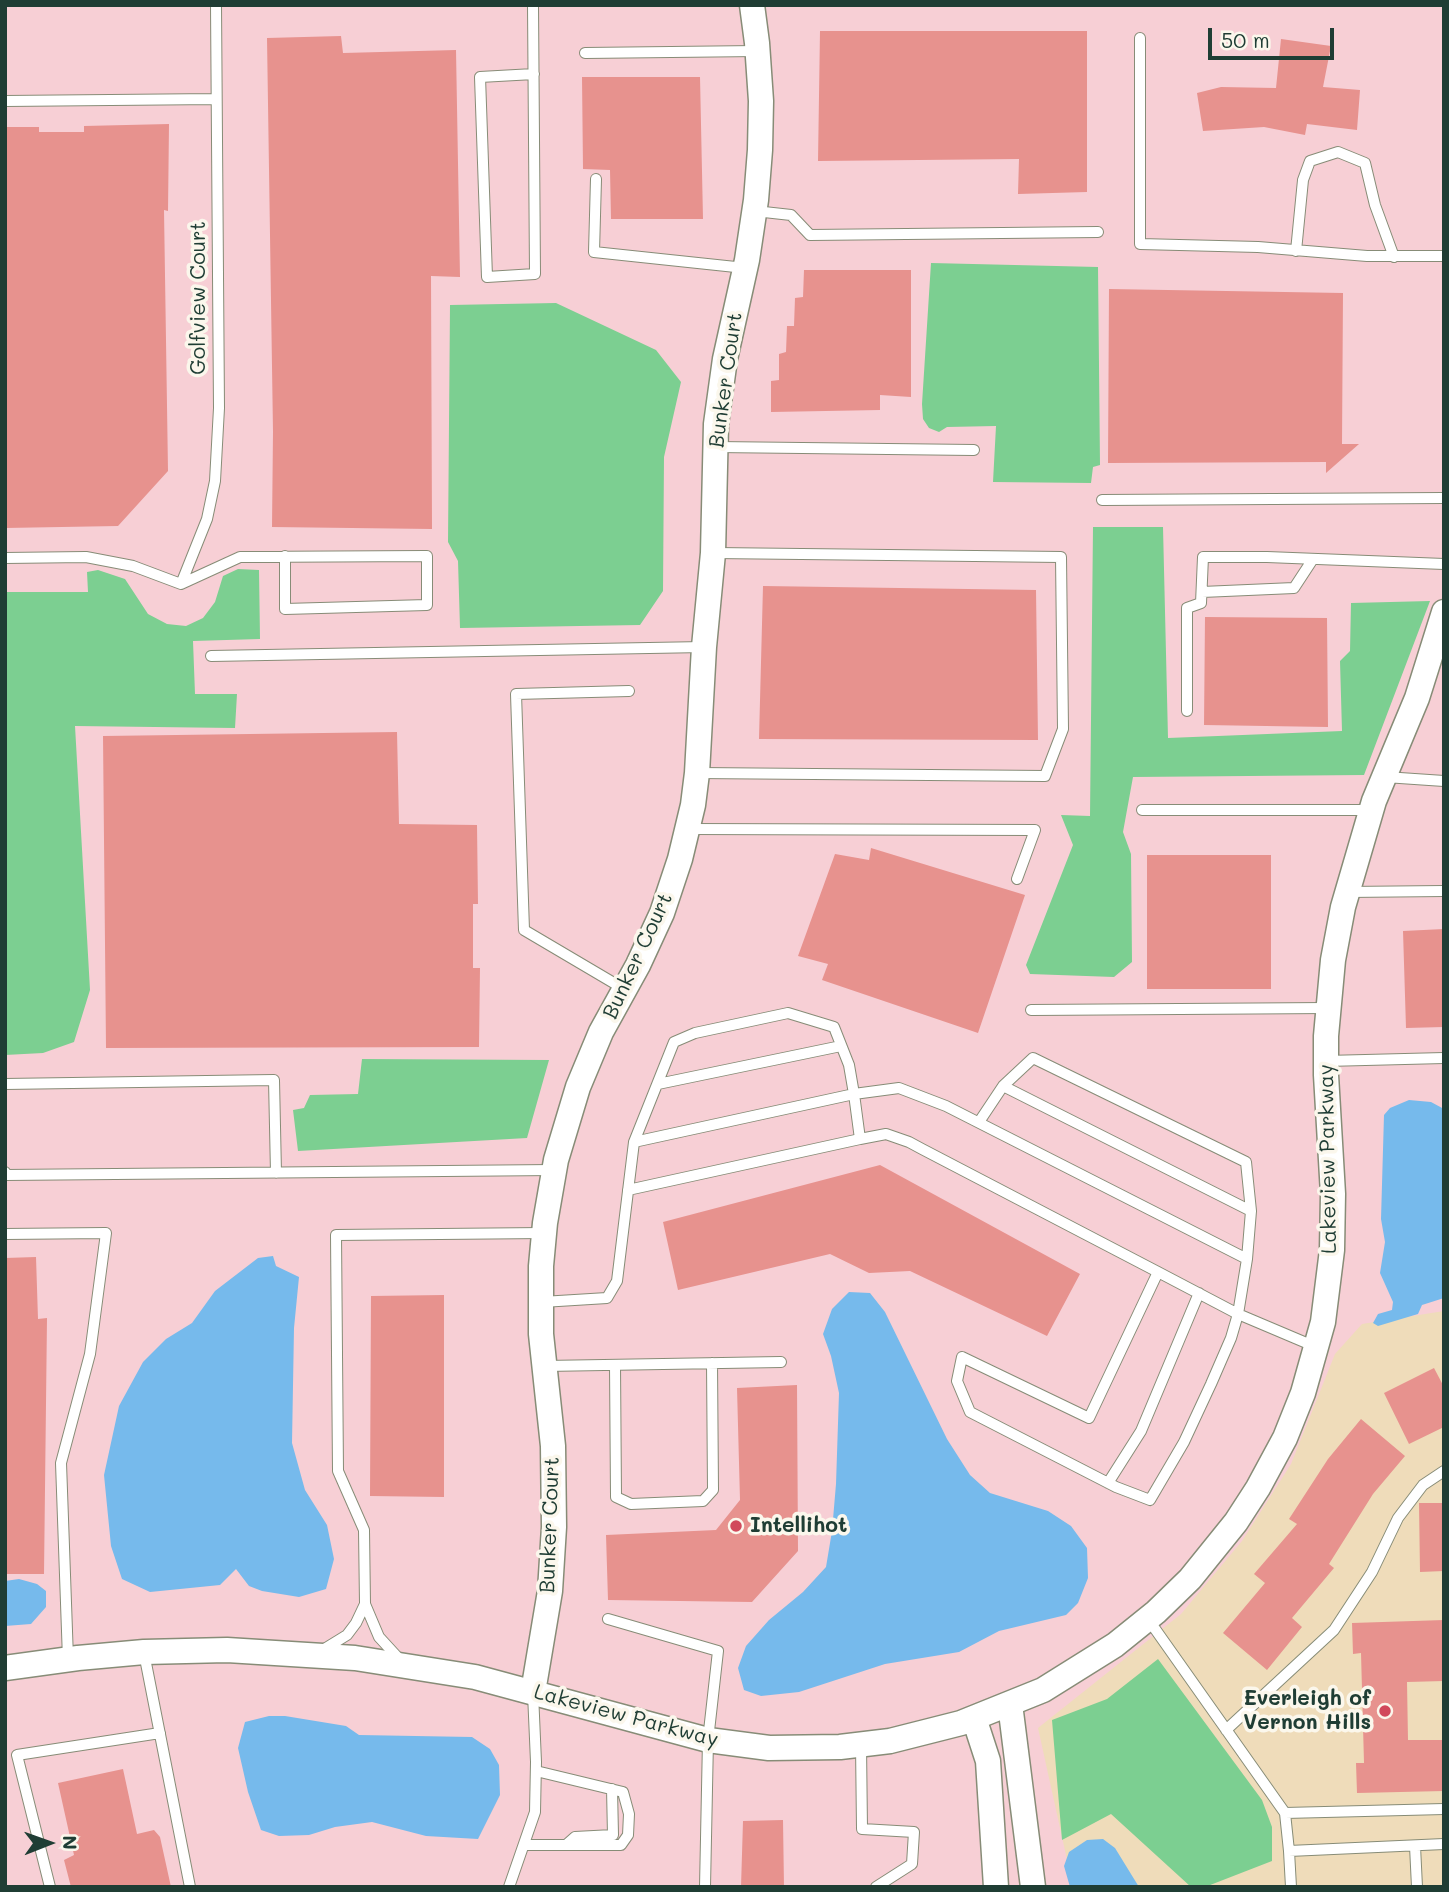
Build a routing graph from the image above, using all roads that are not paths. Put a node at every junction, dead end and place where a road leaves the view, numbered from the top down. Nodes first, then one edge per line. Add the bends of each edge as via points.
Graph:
1 (216, 5) edge
2 (533, 5) edge
3 (752, 5) edge
4 (1140, 38) dead end
5 (758, 51) junction
6 (585, 53) dead end
7 (534, 74) junction
8 (216, 99) junction
9 (5, 101) edge
10 (596, 179) dead end
11 (754, 211) junction
12 (1098, 232) dead end
13 (1296, 251) junction
14 (1444, 256) edge
15 (1394, 257) junction
16 (745, 268) junction
17 (715, 447) junction
18 (974, 450) dead end
19 (1444, 498) edge
20 (1102, 500) dead end
21 (713, 553) junction
22 (285, 556) junction
23 (5, 558) edge
24 (1313, 559) junction
25 (1444, 564) edge
26 (181, 584) junction
27 (1202, 592) junction
28 (1444, 612) edge
29 (704, 647) junction
30 (211, 656) dead end
31 (629, 691) dead end
32 (1187, 711) dead end
33 (697, 773) junction
34 (1384, 777) junction
35 (1444, 781) edge
36 (1142, 810) dead end
37 (1371, 810) junction
38 (687, 830) junction
39 (1017, 879) dead end
40 (1444, 891) edge
41 (1347, 892) junction
42 (624, 989) junction
43 (1329, 1008) junction
44 (1031, 1010) dead end
45 (841, 1046) junction
46 (1444, 1058) edge
47 (1326, 1061) junction
48 (5, 1084) edge
49 (658, 1084) junction
50 (1003, 1086) junction
51 (854, 1094) junction
52 (979, 1122) junction
53 (860, 1139) junction
54 (634, 1142) junction
55 (554, 1170) junction
56 (5, 1172) edge
57 (276, 1173) junction
58 (628, 1190) junction
59 (1251, 1211) junction
60 (544, 1233) junction
61 (5, 1234) edge
62 (1247, 1259) junction
63 (1158, 1272) junction
64 (1199, 1293) junction
65 (541, 1302) junction
66 (1238, 1314) junction
67 (1316, 1347) junction
68 (782, 1362) dead end
69 (712, 1363) junction
70 (615, 1365) junction
71 (545, 1366) junction
72 (1444, 1471) edge
73 (1108, 1483) junction
74 (365, 1604) junction
75 (608, 1619) dead end
76 (1148, 1619) junction
77 (144, 1652) junction
78 (316, 1655) junction
79 (68, 1660) junction
80 (404, 1665) junction
81 (5, 1668) edge
82 (533, 1692) junction
83 (1010, 1704) junction
84 (974, 1718) junction
85 (1226, 1730) junction
86 (160, 1733) junction
87 (708, 1740) junction
88 (861, 1744) junction
89 (536, 1771) junction
90 (612, 1789) junction
91 (1444, 1809) edge
92 (1285, 1813) junction
93 (1444, 1844) edge
94 (524, 1845) junction
95 (566, 1845) junction
96 (1415, 1846) junction
97 (1289, 1850) junction
98 (50, 1887) edge
99 (190, 1887) edge
100 (509, 1887) edge
101 (705, 1887) edge
102 (876, 1887) edge
103 (996, 1887) edge
104 (1032, 1887) edge
105 (1291, 1887) edge
106 (1417, 1887) edge

1 - 8 lane, Golfview Court
2 - 7 lane
3 - 5 street, Bunker Court
4 - 13 lane via 1140,244
5 - 6 lane
5 - 11 street, Bunker Court via 760,137
7 - 7 lane via 535,274 487,277 480,76
8 - 9 lane
8 - 26 lane, Golfview Court via 219,408 215,481 207,519
10 - 16 lane via 594,251
11 - 12 lane via 791,215 810,234
11 - 16 street, Bunker Court
13 - 15 lane
13 - 15 lane via 1303,180 1310,161 1338,152 1365,163
14 - 15 lane
16 - 17 street, Bunker Court via 725,359
17 - 18 lane
17 - 21 street, Bunker Court
19 - 20 lane
21 - 29 street, Bunker Court
21 - 33 lane via 1060,556 1063,729 1045,776
22 - 22 lane via 427,556 427,605 285,609
22 - 26 lane via 240,557
23 - 26 lane via 86,557 133,566
24 - 25 lane
24 - 27 lane via 1294,589
24 - 27 lane via 1203,557
27 - 32 lane via 1201,604 1187,608
28 - 34 street, Lakeview Parkway via 1417,698
29 - 30 lane
29 - 33 street, Bunker Court
31 - 42 lane via 516,694 524,929
33 - 38 street, Bunker Court
34 - 35 lane
34 - 37 street, Lakeview Parkway
36 - 37 lane
37 - 41 street, Lakeview Parkway
38 - 39 lane via 1035,830
38 - 42 street, Bunker Court via 662,913
40 - 41 lane
41 - 43 street, Lakeview Parkway
42 - 55 street, Bunker Court via 578,1087
43 - 44 lane
43 - 47 street, Lakeview Parkway
45 - 49 lane
45 - 49 lane via 834,1027 788,1013 744,1021 674,1042
45 - 51 lane
46 - 47 lane
47 - 67 street, Lakeview Parkway via 1332,1250
48 - 57 lane via 274,1080
49 - 54 lane
50 - 52 lane
50 - 59 lane
50 - 59 lane via 1033,1058 1246,1162
51 - 52 lane via 899,1088
51 - 53 lane
51 - 54 lane
52 - 62 lane
53 - 58 lane
53 - 63 lane via 886,1134 909,1142
54 - 58 lane
55 - 57 lane
55 - 60 street, Bunker Court
56 - 57 lane
58 - 65 lane via 617,1282 607,1298
59 - 62 lane
60 - 65 street, Bunker Court
60 - 74 lane via 337,1235 338,1471 364,1530
61 - 79 lane via 106,1233 90,1354 61,1463
62 - 66 lane
63 - 64 lane
63 - 73 lane via 1088,1418 962,1357 957,1381 970,1412
64 - 66 lane
64 - 73 lane via 1141,1431
65 - 71 street, Bunker Court
66 - 67 lane
66 - 73 lane via 1206,1396 1150,1500
67 - 76 street, Lakeview Parkway via 1285,1438 1258,1488 1190,1578
68 - 69 lane
69 - 70 lane
69 - 70 lane via 713,1490 703,1501 631,1504 616,1497
70 - 71 lane
71 - 82 street, Bunker Court via 553,1446 554,1527 550,1591
72 - 85 lane via 1423,1485 1398,1518 1372,1572 1334,1630
74 - 78 lane via 347,1635
74 - 80 lane via 379,1637
75 - 87 lane via 718,1651
76 - 83 street, Lakeview Parkway via 1072,1674
76 - 85 lane
77 - 78 street, Lakeview Parkway
77 - 79 street, Lakeview Parkway
77 - 86 lane
78 - 80 street, Lakeview Parkway
79 - 81 street, Lakeview Parkway
80 - 82 street, Lakeview Parkway
82 - 87 street, Lakeview Parkway
82 - 89 lane
83 - 84 street, Lakeview Parkway
83 - 104 street
84 - 88 street, Lakeview Parkway via 922,1734
84 - 103 street via 988,1761
85 - 92 lane
86 - 98 lane via 17,1755
86 - 99 lane
87 - 88 street, Lakeview Parkway via 769,1748
87 - 101 lane
88 - 102 lane via 862,1829 914,1832 912,1864
89 - 90 lane
89 - 94 lane via 535,1812
90 - 95 lane via 613,1835 575,1837
90 - 95 lane via 623,1792 629,1814 628,1835 621,1845
91 - 92 lane
92 - 97 lane
93 - 96 lane
94 - 95 lane
94 - 100 lane
96 - 97 lane
96 - 106 lane
97 - 105 lane

